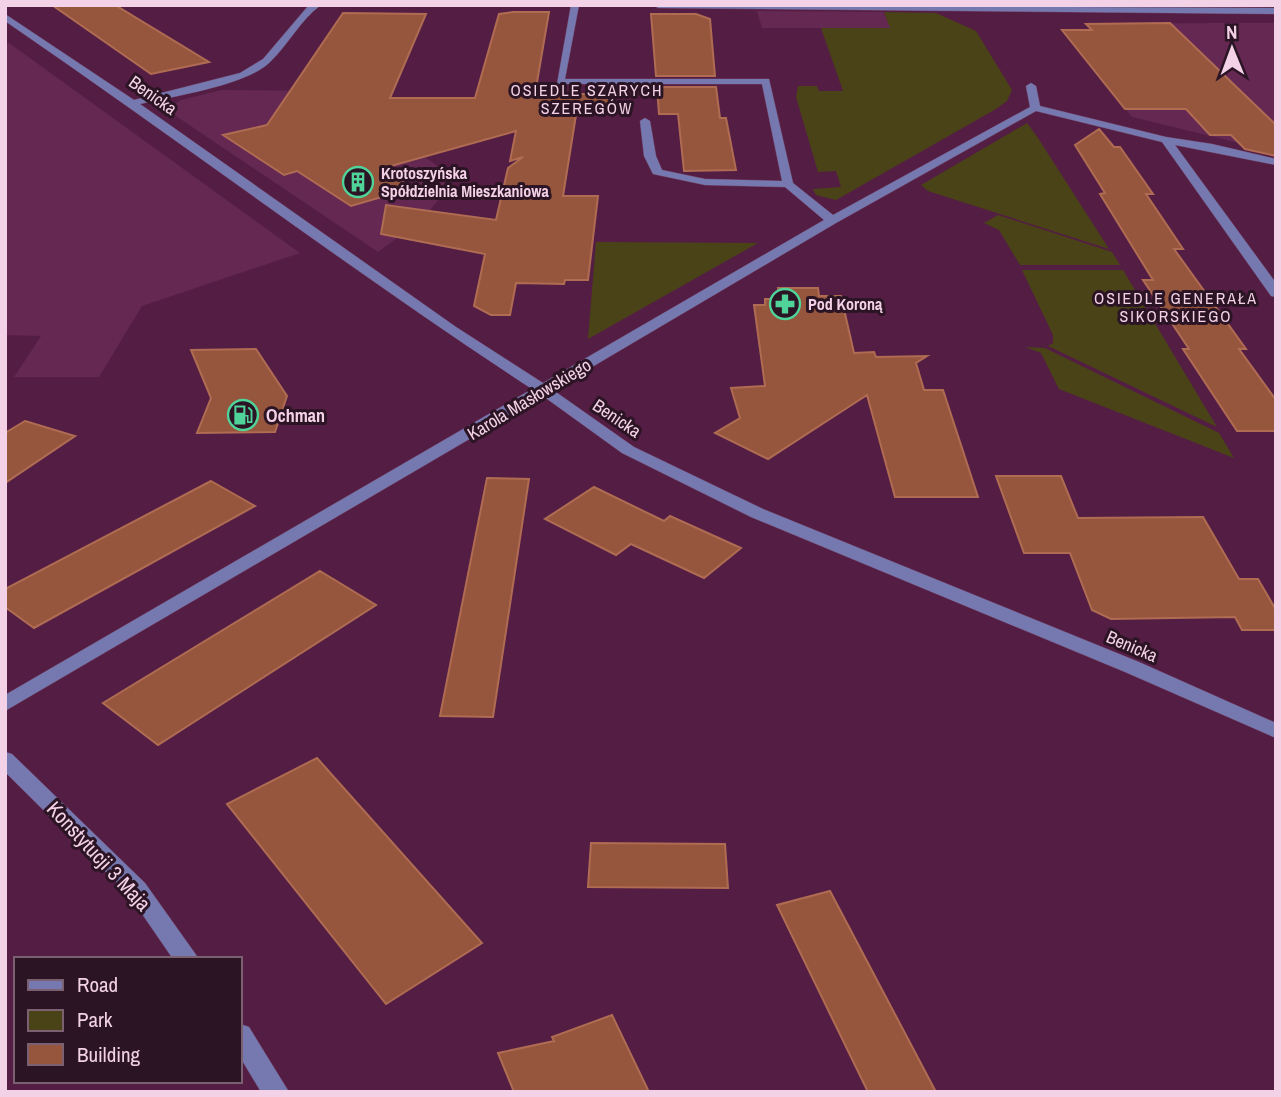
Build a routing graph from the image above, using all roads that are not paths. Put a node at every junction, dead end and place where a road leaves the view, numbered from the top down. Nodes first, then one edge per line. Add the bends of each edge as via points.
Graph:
1 (317, 5) edge
2 (575, 5) edge
3 (658, 5) edge
4 (685, 5) edge
5 (978, 7) edge
6 (1145, 8) edge
7 (1276, 11) edge
8 (5, 17) edge
9 (1031, 86) dead end
10 (132, 103) junction
11 (1035, 108) junction
12 (645, 121) dead end
13 (1166, 140) junction
14 (1276, 162) edge
15 (788, 184) junction
16 (832, 220) junction
17 (1276, 293) edge
18 (544, 390) junction
19 (5, 704) edge
20 (1276, 731) edge
21 (5, 758) edge
22 (186, 957) edge
23 (242, 1038) edge
24 (276, 1092) edge

1 - 10 street via 308,9 266,61 243,75
2 - 15 street via 560,82 766,81
3 - 4 street
4 - 5 street
5 - 6 street
6 - 7 street
8 - 10 street, Benicka
9 - 11 street
10 - 18 street, Benicka via 451,330
11 - 13 street
11 - 16 street, Karola Masłowskiego
12 - 15 street via 649,156 657,172 710,184
13 - 14 street
13 - 17 street
15 - 16 street
16 - 18 street, Karola Masłowskiego
18 - 19 street, Karola Masłowskiego
18 - 20 street, Benicka via 628,450 757,513
21 - 22 street, Konstytucji 3 Maja via 137,889
23 - 24 street

